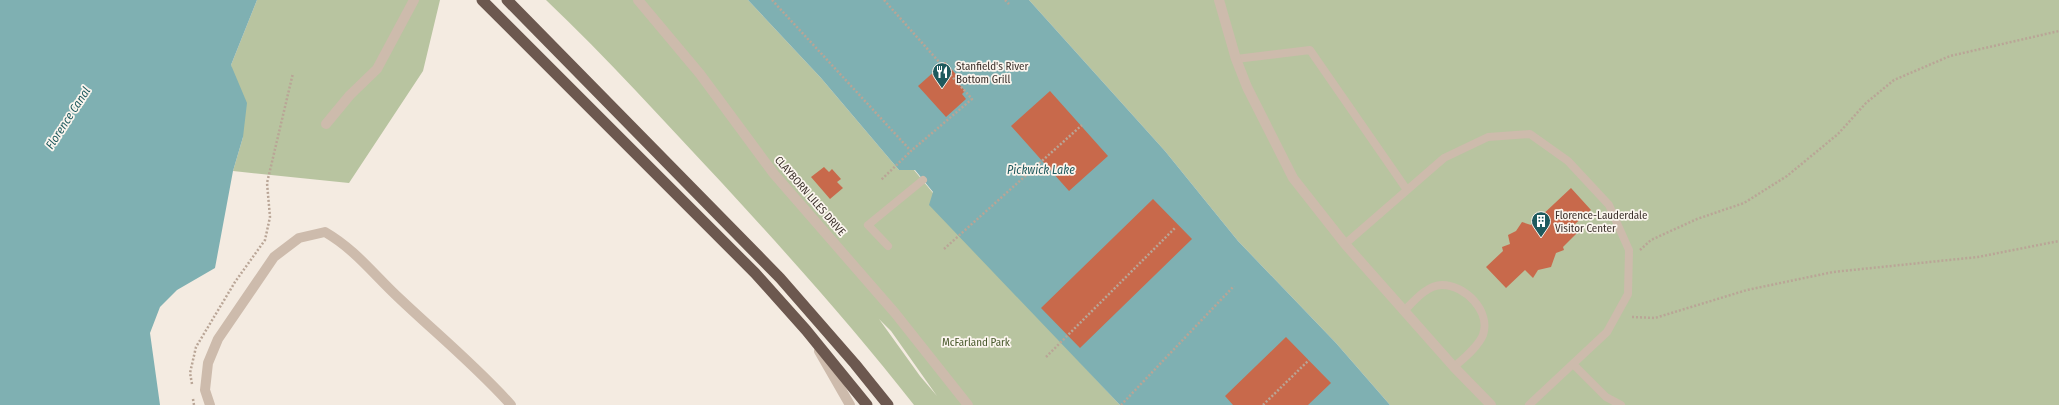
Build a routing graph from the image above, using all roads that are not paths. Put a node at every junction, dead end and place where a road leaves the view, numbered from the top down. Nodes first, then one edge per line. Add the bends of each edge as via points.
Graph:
1 (414, 0) edge
2 (482, 0) edge
3 (638, 0) edge
4 (1220, 0) edge
5 (509, 2) edge
6 (1236, 59) junction
7 (326, 124) dead end
8 (923, 180) dead end
9 (1407, 190) junction
10 (1345, 244) junction
11 (888, 246) dead end
12 (1405, 310) junction
13 (806, 330) junction
14 (1573, 364) junction
15 (1454, 367) junction
16 (210, 405) edge
17 (511, 405) edge
18 (850, 405) edge
19 (867, 405) edge
20 (888, 405) edge
21 (968, 405) edge
22 (1491, 405) edge
23 (1530, 405) edge
24 (1621, 405) edge

1 - 7 street via 377,69 350,95
2 - 13 highway via 755,273
3 - 21 street, CLAYBORN LILES DRIVE via 700,74 769,167 895,313
4 - 6 street
5 - 20 highway via 780,278
6 - 9 lane via 1310,50
6 - 10 street via 1247,87 1293,178
8 - 11 lane via 868,225
9 - 10 lane
9 - 14 lane via 1444,158 1488,137 1530,134 1568,161 1609,205 1629,250 1628,294 1607,332
10 - 12 street
12 - 15 street
12 - 15 lane via 1423,292 1441,285 1459,288 1472,298 1483,316 1482,335
13 - 18 street
13 - 19 highway
14 - 23 lane
14 - 24 lane via 1606,397
15 - 22 street
16 - 17 street via 205,390 208,363 218,339 274,257 299,238 325,232 345,244 399,298 489,380

